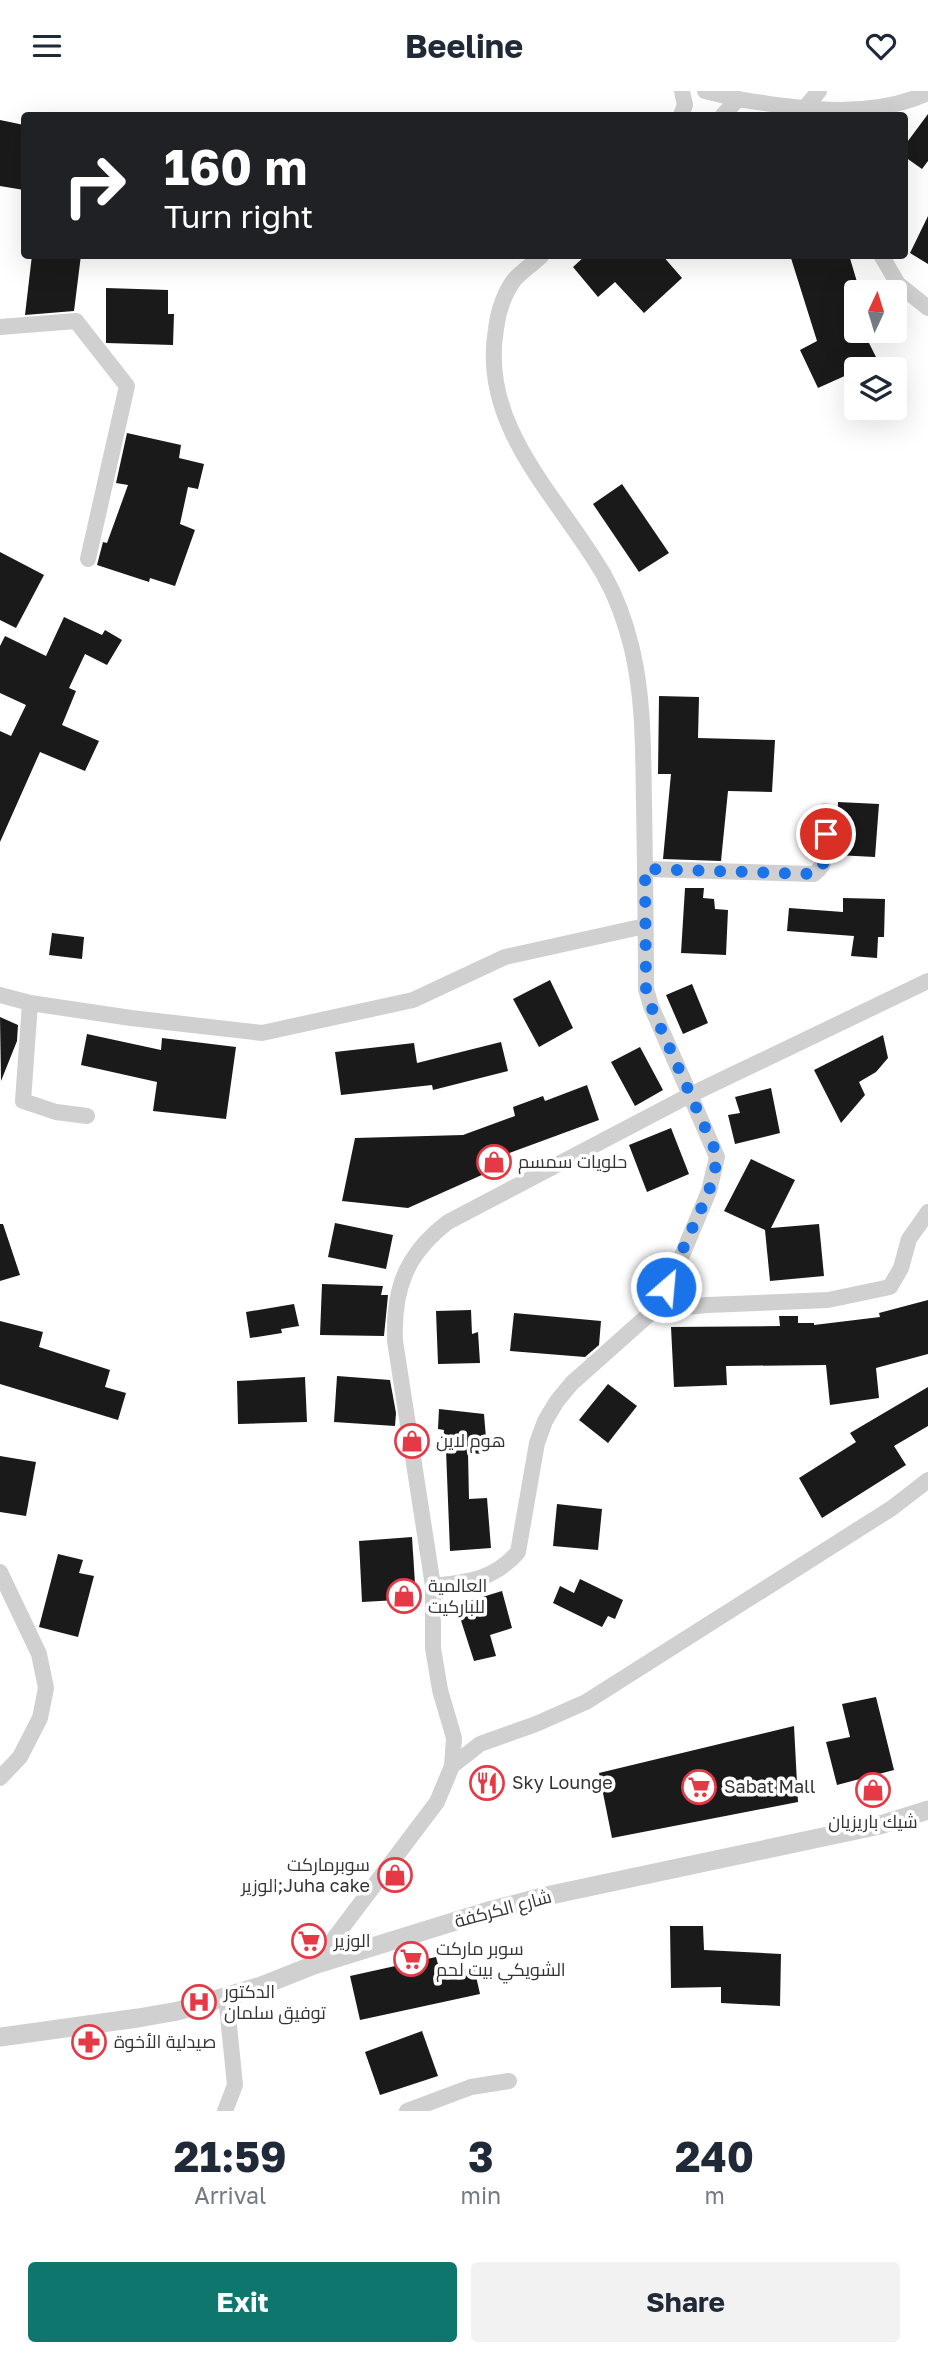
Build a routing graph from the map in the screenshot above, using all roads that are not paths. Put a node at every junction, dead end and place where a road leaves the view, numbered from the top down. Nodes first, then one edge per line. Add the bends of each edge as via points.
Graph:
1 (682, 91) edge
2 (705, 91) edge
3 (819, 91) edge
4 (928, 93) edge
5 (742, 100) junction
6 (682, 112) edge
7 (726, 112) edge
8 (804, 112) edge
9 (809, 112) edge
10 (826, 112) edge
11 (538, 259) edge
12 (883, 259) edge
13 (928, 308) edge
14 (0, 327) edge
15 (88, 559) dead end
16 (825, 811) dead end
17 (645, 869) junction
18 (646, 926) junction
19 (928, 981) edge
20 (0, 995) edge
21 (30, 1003) junction
22 (690, 1095) junction
23 (87, 1116) dead end
24 (928, 1212) edge
25 (654, 1310) junction
26 (928, 1480) edge
27 (0, 1573) edge
28 (433, 1586) junction
29 (452, 1766) junction
30 (0, 1778) edge
31 (928, 1810) edge
32 (314, 1965) junction
33 (226, 1997) junction
34 (0, 2037) edge
35 (509, 2081) dead end
36 (225, 2111) edge
37 (407, 2111) edge

1 - 6 street
2 - 5 street
3 - 9 street
4 - 10 street via 903,103
5 - 7 street
5 - 8 street
11 - 17 street via 514,281 499,311 493,345 497,398 509,429 605,576 622,614 639,681
12 - 13 street via 898,284
14 - 15 street via 76,321 127,386
16 - 17 street via 826,857 814,874
17 - 18 street
18 - 21 street via 506,957 413,1000 262,1033
18 - 22 street via 646,989
19 - 22 street
20 - 21 street
21 - 23 street via 23,1101
22 - 25 street via 715,1149 717,1165 700,1216
22 - 28 street via 448,1222 415,1253 397,1300 395,1341
24 - 25 street via 909,1239 890,1287 828,1300
25 - 28 street via 572,1383 545,1421 518,1552 492,1574
26 - 29 street via 892,1508 586,1702 481,1744
27 - 30 street via 39,1654 46,1688 40,1718 20,1757
28 - 29 street via 433,1648 454,1738
29 - 32 street via 438,1802
31 - 32 street, شارع الكركفة via 867,1828 546,1896
32 - 33 street, شارع الكركفة
33 - 34 street, شارع الكركفة via 178,2011
33 - 36 street via 235,2085
35 - 37 street via 471,2087

